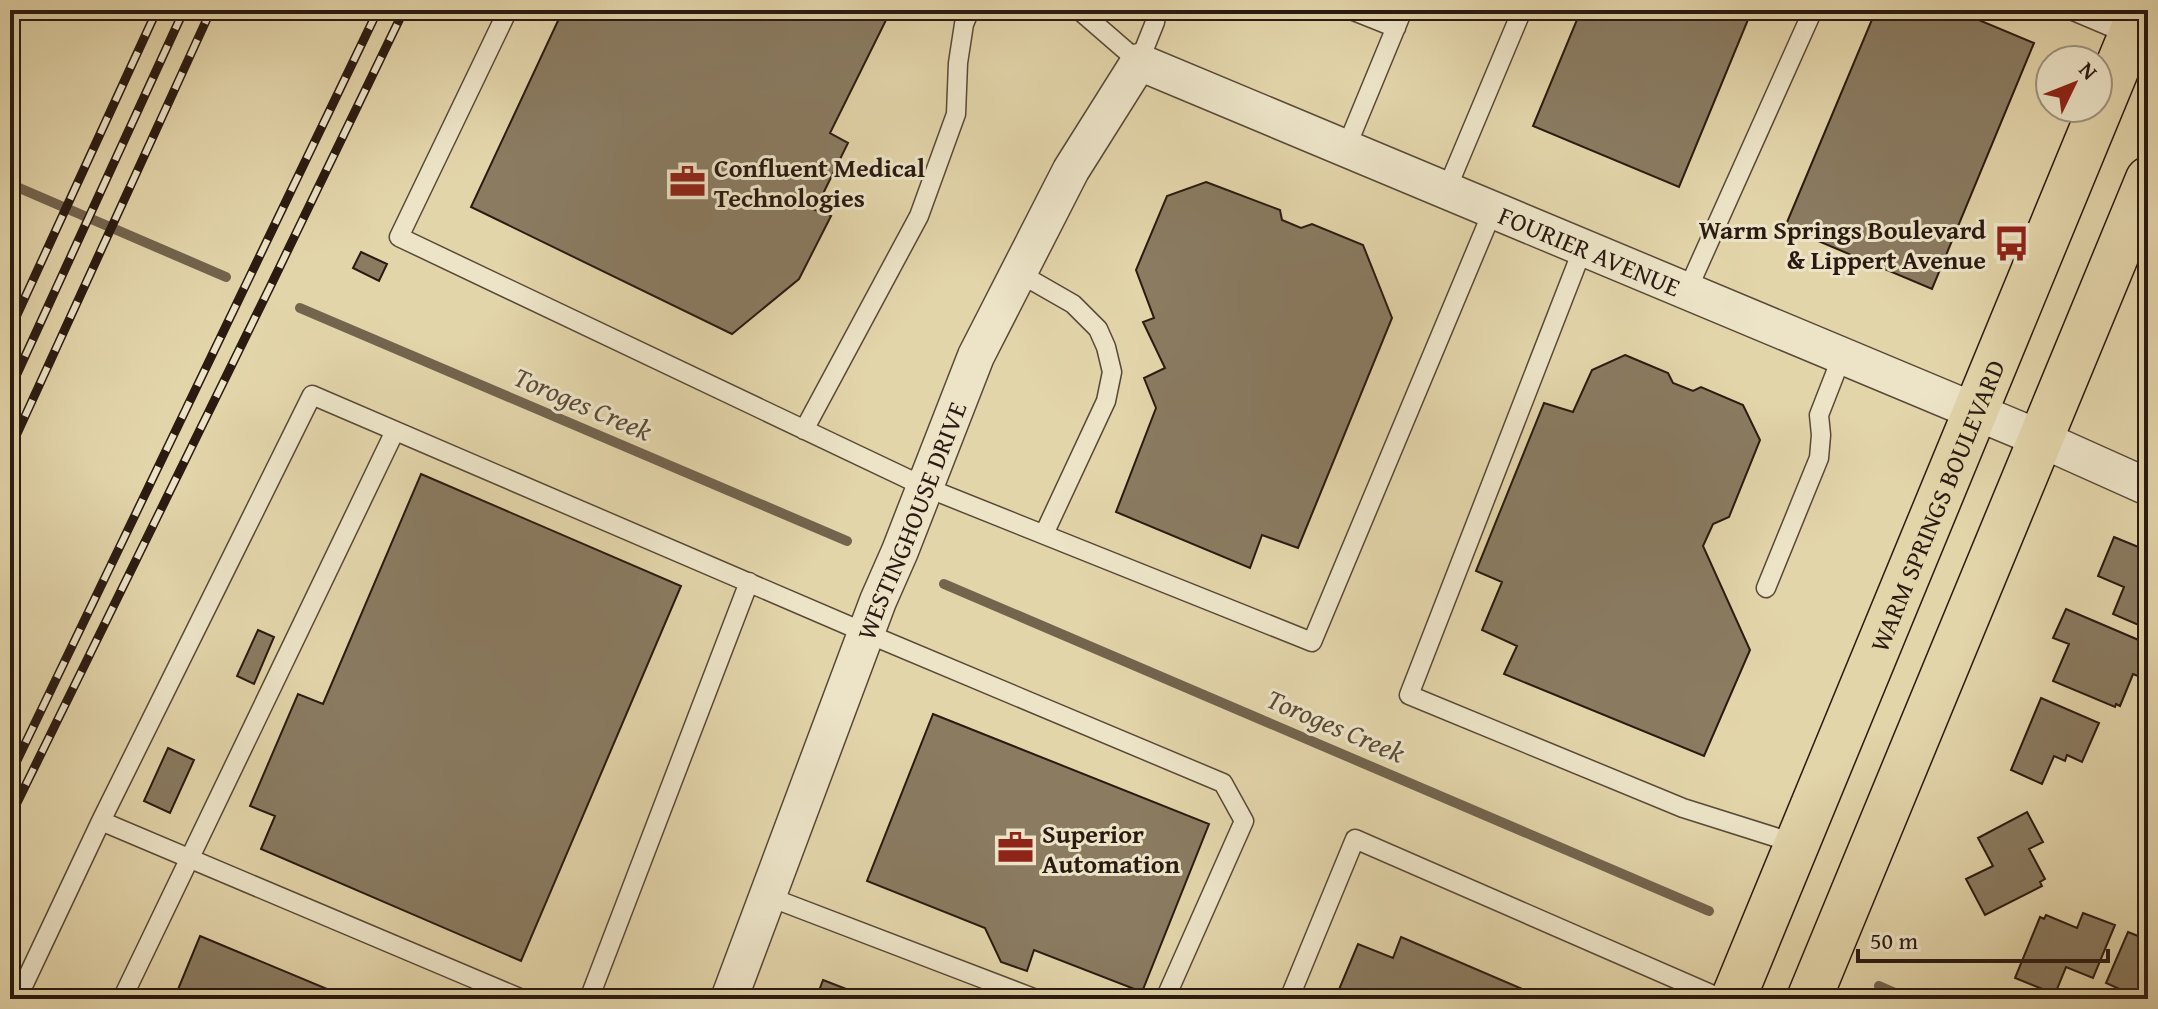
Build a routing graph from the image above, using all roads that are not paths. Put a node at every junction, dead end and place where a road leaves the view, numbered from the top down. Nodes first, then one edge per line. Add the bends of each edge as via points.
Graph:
1 (17, 10) edge
2 (508, 10) edge
3 (970, 10) edge
4 (1079, 10) edge
5 (1157, 10) edge
6 (1351, 10) edge
7 (1403, 10) edge
8 (1522, 10) edge
9 (1813, 10) edge
10 (2071, 10) edge
11 (10, 11) edge
12 (2136, 23) edge
13 (1396, 28) junction
14 (1139, 62) junction
15 (1346, 148) junction
16 (2148, 179) edge
17 (1446, 191) junction
18 (1493, 210) junction
19 (1583, 248) junction
20 (1019, 273) junction
21 (1687, 291) junction
22 (1842, 356) junction
23 (1974, 411) junction
24 (804, 430) junction
25 (395, 431) junction
26 (2041, 439) junction
27 (925, 487) junction
28 (2148, 487) edge
29 (1044, 534) junction
30 (749, 582) junction
31 (1766, 588) dead end
32 (866, 633) junction
33 (101, 821) junction
34 (1797, 844) junction
35 (189, 859) junction
36 (767, 896) junction
37 (17, 999) edge
38 (122, 999) edge
39 (522, 999) edge
40 (589, 999) edge
41 (729, 999) edge
42 (1036, 999) edge
43 (1165, 999) edge
44 (1289, 999) edge
45 (1722, 999) edge
46 (1733, 999) edge
47 (1809, 999) edge

1 - 11 lane
2 - 24 lane via 399,237
3 - 24 lane via 958,63 956,114 919,216
4 - 14 lane
5 - 14 lane
6 - 13 lane
7 - 13 lane
8 - 17 lane
9 - 21 lane
10 - 12 lane
12 - 23 main road, WARM SPRINGS BOULEVARD
13 - 15 lane
14 - 15 street, FOURIER AVENUE
14 - 20 street, WESTINGHOUSE DRIVE via 1071,170
15 - 17 street, FOURIER AVENUE
16 - 26 main road
17 - 18 street, FOURIER AVENUE
18 - 19 street, FOURIER AVENUE
18 - 29 lane via 1312,642
19 - 21 street, FOURIER AVENUE
19 - 34 lane via 1409,695 1683,808
20 - 27 street, WESTINGHOUSE DRIVE via 976,356
20 - 29 lane via 1073,304 1098,329 1112,372 1106,401
21 - 22 street, FOURIER AVENUE
22 - 23 street, FOURIER AVENUE
22 - 31 lane via 1819,415 1819,458
23 - 26 street, FOURIER AVENUE
23 - 34 main road, WARM SPRINGS BOULEVARD
24 - 27 lane
25 - 30 lane
25 - 33 lane via 312,395
25 - 35 lane
26 - 28 street, FOURIER AVENUE
26 - 47 main road
27 - 29 lane
27 - 32 street, WESTINGHOUSE DRIVE
30 - 32 lane
30 - 40 lane
32 - 36 street, WESTINGHOUSE DRIVE
32 - 43 lane via 1223,783 1244,821
33 - 35 lane
33 - 37 lane
34 - 46 main road, WARM SPRINGS BOULEVARD
35 - 38 lane
35 - 39 lane
36 - 41 street, WESTINGHOUSE DRIVE
36 - 42 lane
44 - 45 lane via 1355,839

